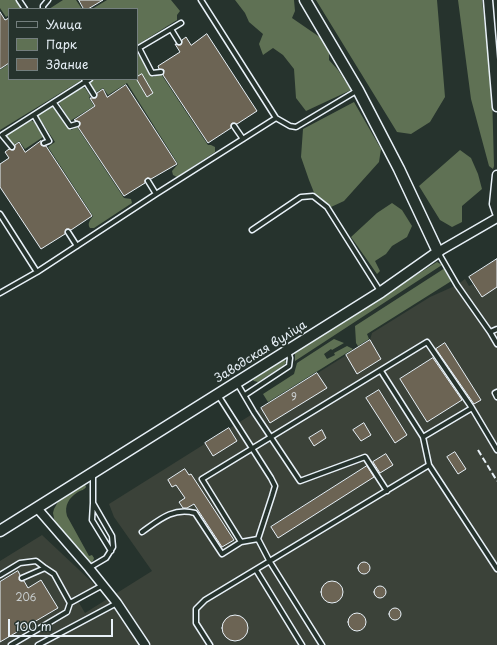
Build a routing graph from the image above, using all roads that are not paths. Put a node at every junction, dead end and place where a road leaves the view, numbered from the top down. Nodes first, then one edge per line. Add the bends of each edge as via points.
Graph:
1 (49, 0) edge
2 (201, 0) edge
3 (305, 0) edge
4 (488, 0) edge
5 (43, 8) edge
6 (182, 23) dead end
7 (170, 29) junction
8 (179, 42) dead end
9 (138, 49) edge
10 (161, 72) dead end
11 (86, 80) edge
12 (358, 90) junction
13 (94, 95) dead end
14 (54, 103) junction
15 (497, 107) edge
16 (34, 115) junction
17 (276, 118) junction
18 (76, 124) dead end
19 (234, 126) dead end
20 (243, 139) junction
21 (44, 143) dead end
22 (12, 147) dead end
23 (497, 175) edge
24 (148, 181) dead end
25 (156, 194) junction
26 (497, 213) edge
27 (0, 214) edge
28 (497, 218) edge
29 (252, 230) dead end
30 (68, 232) dead end
31 (77, 246) junction
32 (438, 252) junction
33 (37, 272) junction
34 (381, 292) junction
35 (0, 293) edge
36 (497, 329) edge
37 (490, 332) junction
38 (497, 344) edge
39 (288, 350) junction
40 (381, 371) junction
41 (237, 383) junction
42 (497, 392) edge
43 (218, 394) junction
44 (245, 395) junction
45 (497, 396) edge
46 (472, 408) junction
47 (423, 437) junction
48 (271, 438) junction
49 (253, 449) junction
50 (497, 450) edge
51 (429, 465) junction
52 (93, 473) junction
53 (387, 491) junction
54 (93, 503) junction
55 (37, 508) junction
56 (0, 531) edge
57 (142, 532) dead end
58 (258, 539) junction
59 (241, 542) junction
60 (111, 551) junction
61 (270, 562) junction
62 (45, 568) junction
63 (89, 568) junction
64 (497, 569) edge
65 (256, 570) junction
66 (0, 575) edge
67 (22, 578) dead end
68 (103, 585) junction
69 (70, 603) junction
70 (117, 603) junction
71 (11, 645) edge
72 (38, 645) edge
73 (145, 645) edge
74 (210, 645) edge
75 (302, 645) edge
76 (322, 645) edge

1 - 5 lane
2 - 17 lane
3 - 12 street
4 - 15 street
6 - 7 lane
7 - 8 lane
7 - 9 lane
9 - 10 lane via 152,73
11 - 13 lane
11 - 14 lane
12 - 17 lane via 296,127
12 - 32 street
14 - 16 lane
14 - 18 lane via 70,126
16 - 21 lane via 49,141
16 - 22 lane via 2,135
17 - 20 lane
19 - 20 lane
20 - 25 lane
23 - 26 street via 494,204
24 - 25 lane
25 - 31 lane
27 - 33 lane
28 - 32 street, Заводская вуліца
29 - 34 lane via 301,197 313,196 327,207
30 - 31 lane
31 - 33 lane
32 - 34 street, Заводская вуліца
32 - 37 lane via 457,285
33 - 35 lane
34 - 39 street, Заводская вуліца
36 - 37 lane
37 - 38 lane
39 - 41 street, Заводская вуліца
39 - 44 lane via 289,366
40 - 46 lane via 427,342
40 - 47 lane
40 - 48 lane
41 - 43 street, Заводская вуліца
41 - 44 lane
42 - 45 lane
43 - 49 lane
43 - 52 street, Заводская вуліца
44 - 48 lane
46 - 47 lane
46 - 50 lane
47 - 51 lane
48 - 49 lane
48 - 53 lane via 300,481 365,457
49 - 58 lane via 272,478 274,486
49 - 59 lane via 202,480
51 - 53 lane
51 - 64 lane
52 - 54 lane
52 - 55 street, Заводская вуліца
53 - 61 lane
54 - 60 lane via 92,520
54 - 60 lane via 112,536
55 - 56 street, Заводская вуліца
55 - 63 street
57 - 59 lane via 170,513 188,511 195,513 222,554
58 - 59 lane
58 - 61 lane
60 - 63 lane via 106,558
61 - 65 lane
61 - 76 lane
62 - 66 lane via 36,561 20,563
62 - 67 lane
62 - 69 lane via 54,574
63 - 68 street
65 - 74 lane via 205,600 196,609 196,623
65 - 75 lane
68 - 69 lane
68 - 70 street
69 - 71 lane via 67,612
70 - 72 lane
70 - 73 street

